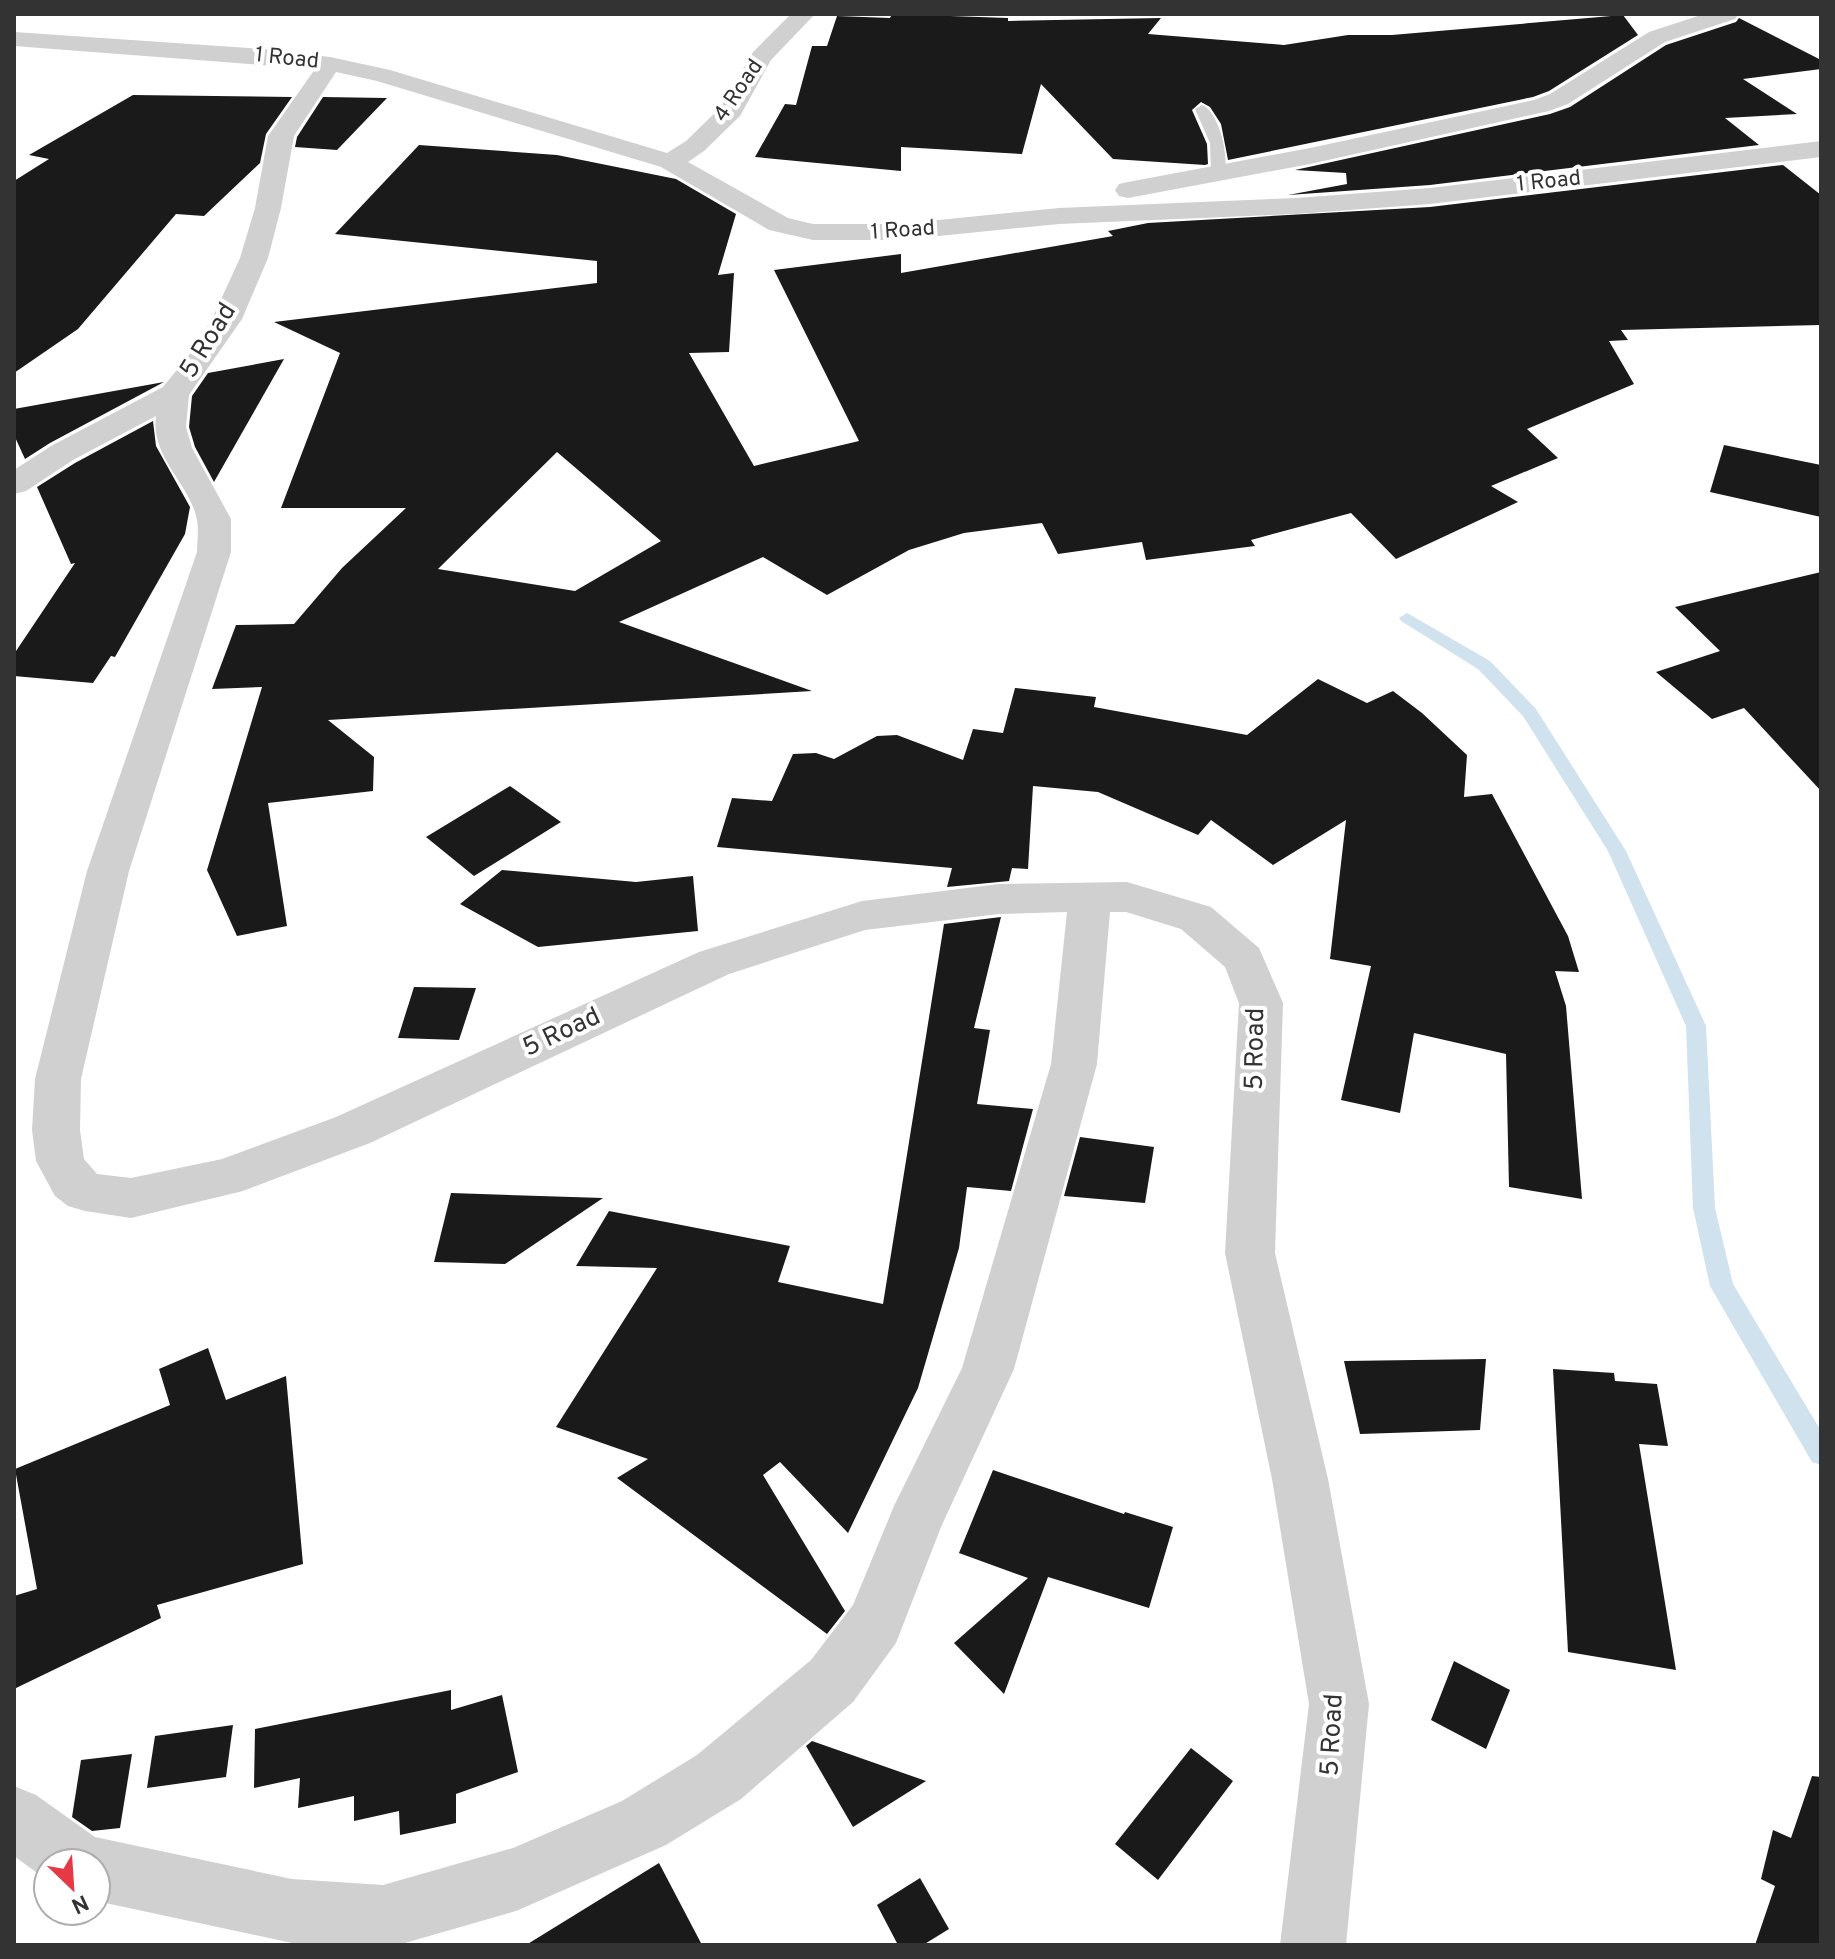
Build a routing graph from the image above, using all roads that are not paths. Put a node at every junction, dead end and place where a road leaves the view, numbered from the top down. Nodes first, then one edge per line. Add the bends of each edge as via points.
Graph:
1 (804, 14) edge
2 (1727, 14) edge
3 (166, 20) dead end
4 (14, 39) edge
5 (155, 47) junction
6 (330, 64) junction
7 (1202, 109) dead end
8 (1821, 149) edge
9 (670, 162) junction
10 (1219, 172) junction
11 (1010, 221) junction
12 (174, 394) junction
13 (14, 484) edge
14 (1090, 897) junction
15 (14, 1817) edge
16 (55, 1847) edge
17 (112, 1872) edge
18 (1313, 1945) edge

1 - 9 street, 4 Road via 761,57 731,111
2 - 10 street via 1657,37 1540,106
3 - 5 street
4 - 5 street, 1 Road
5 - 6 street, 1 Road
6 - 9 street, 1 Road
6 - 12 street, 5 Road via 281,136 254,258 227,319
7 - 10 lane via 1217,143
8 - 11 street, 1 Road via 1430,196
9 - 11 street, 1 Road via 779,224 813,232 899,232
10 - 11 street
12 - 13 street
12 - 14 street, 5 Road via 170,427 214,519 214,552 108,871 58,1079 60,1161 85,1192 131,1198 226,1177 353,1130 714,963 862,916 999,899
14 - 17 street via 1074,1064 988,1369 914,1524 875,1623 832,1681 719,1777 644,1823 516,1879 383,1917 292,1911
14 - 18 street, 5 Road via 1127,897 1196,918 1244,959 1261,1003 1250,1253 1300,1479 1339,1704
15 - 16 street

